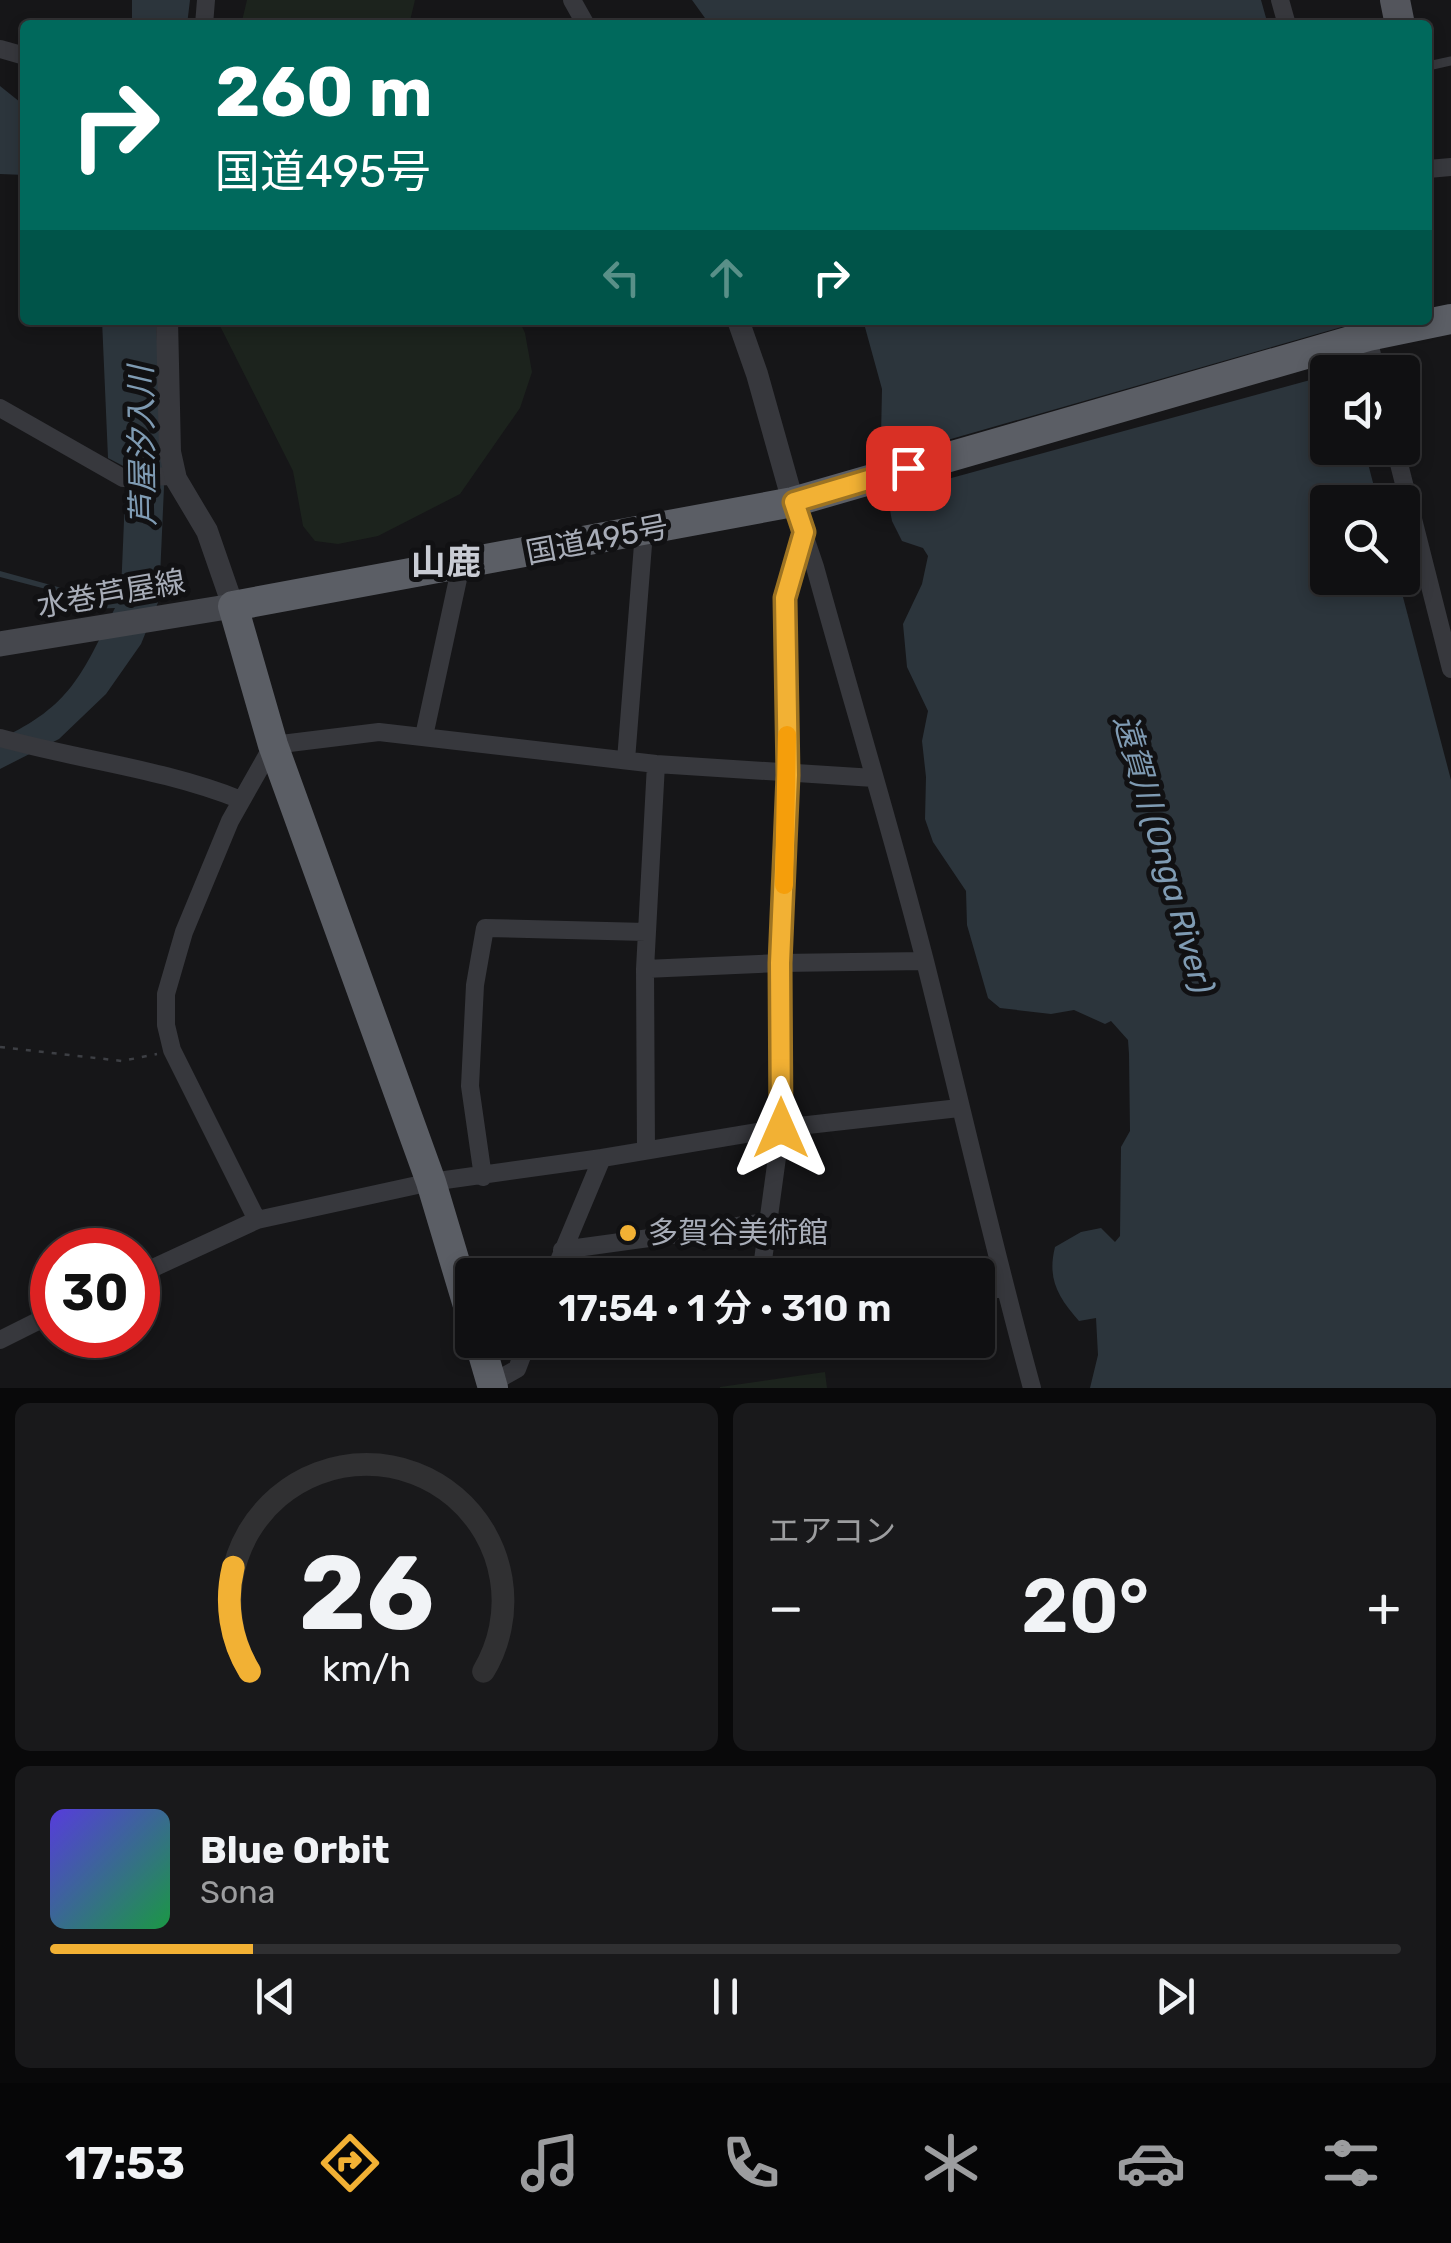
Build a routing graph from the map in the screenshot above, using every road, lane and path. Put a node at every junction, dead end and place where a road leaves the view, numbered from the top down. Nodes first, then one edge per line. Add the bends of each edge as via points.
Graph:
1 (167, 325) edge
2 (740, 325) edge
3 (1393, 325) edge
4 (1366, 328) edge
5 (1372, 355) edge
6 (0, 408) edge
7 (1399, 465) edge
8 (174, 478) junction
9 (794, 502) junction
10 (644, 532) junction
11 (804, 532) junction
12 (460, 565) junction
13 (232, 606) junction
14 (0, 644) edge
15 (1451, 670) edge
16 (424, 736) junction
17 (0, 738) edge
18 (273, 745) junction
19 (626, 760) junction
20 (656, 764) junction
21 (788, 775) junction
22 (874, 778) junction
23 (241, 800) junction
24 (646, 932) junction
25 (925, 962) junction
26 (780, 963) junction
27 (645, 968) junction
28 (0, 1047) edge
29 (172, 1050) junction
30 (959, 1108) junction
31 (781, 1128) junction
32 (646, 1150) junction
33 (602, 1158) junction
34 (483, 1176) junction
35 (431, 1182) junction
36 (257, 1220) junction
37 (766, 1222) junction
38 (562, 1250) junction
39 (559, 1258) edge
40 (763, 1258) edge
41 (455, 1262) edge
42 (160, 1265) edge
43 (1004, 1288) junction
44 (995, 1289) edge
45 (30, 1325) edge
46 (0, 1340) edge
47 (484, 1358) edge
48 (521, 1358) edge
49 (492, 1386) edge
50 (1032, 1388) edge

1 - 8 street
2 - 9 street
3 - 4 highway, 国道495号
4 - 5 street
4 - 9 highway, 国道495号
6 - 8 street via 123,478
7 - 15 street
8 - 13 street via 208,530
9 - 10 highway, 国道495号
9 - 11 street
10 - 12 highway, 国道495号
10 - 19 street
11 - 21 street via 785,598
11 - 22 street
12 - 13 highway, 国道495号
12 - 16 street
13 - 14 main road, 水巻芦屋線
13 - 18 highway
16 - 18 street via 378,732
16 - 19 street
17 - 23 street
18 - 23 street
18 - 35 highway
19 - 20 street
20 - 21 street
20 - 24 street
21 - 22 street
21 - 26 street
22 - 25 street
23 - 29 street via 184,932 166,994
24 - 27 street
24 - 34 street via 485,928 470,1086
25 - 26 street
25 - 30 street
26 - 27 street
26 - 31 street
27 - 32 street
28 - 29 path via 122,1061
29 - 36 street
30 - 31 street
30 - 43 street
31 - 32 street
31 - 37 street
32 - 33 street
33 - 34 street
33 - 38 street
34 - 35 street
35 - 36 street
35 - 41 highway
36 - 42 street
37 - 38 street
37 - 40 street
38 - 39 street
43 - 44 street
43 - 50 street
45 - 46 street
47 - 49 highway
48 - 49 street via 517,1370

